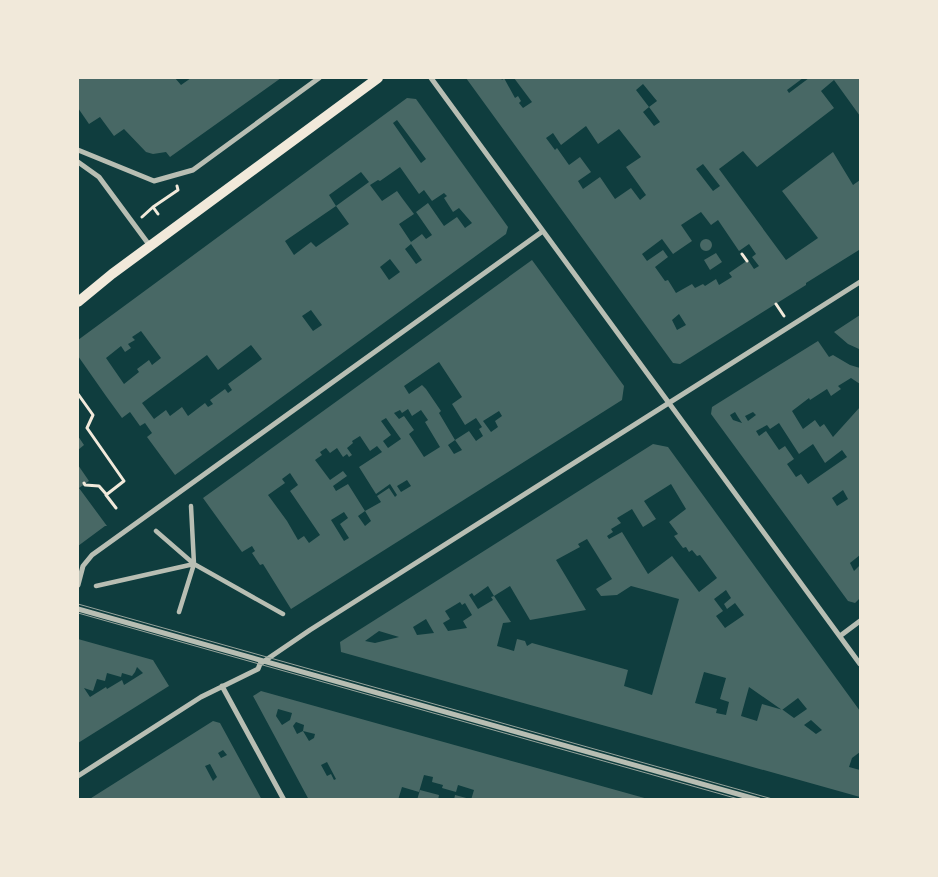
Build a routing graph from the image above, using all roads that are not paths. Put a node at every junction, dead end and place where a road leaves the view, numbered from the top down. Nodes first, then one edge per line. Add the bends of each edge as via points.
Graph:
1 (319, 78) edge
2 (378, 78) edge
3 (431, 78) edge
4 (78, 150) edge
5 (78, 162) edge
6 (543, 231) junction
7 (150, 246) junction
8 (860, 282) edge
9 (78, 302) edge
10 (669, 403) junction
11 (191, 506) dead end
12 (156, 531) dead end
13 (194, 564) junction
14 (78, 585) edge
15 (96, 586) dead end
16 (78, 609) edge
17 (180, 612) dead end
18 (283, 614) dead end
19 (860, 621) edge
20 (840, 636) junction
21 (264, 661) junction
22 (860, 664) edge
23 (222, 686) junction
24 (78, 776) edge
25 (284, 800) edge
26 (759, 800) edge

1 - 4 street via 193,170 174,177 154,181
2 - 7 main road
3 - 6 street
5 - 7 street via 99,177
6 - 10 street
6 - 14 street via 92,555 83,566
7 - 9 main road
8 - 10 street
10 - 20 street
10 - 21 street
11 - 13 street
12 - 13 street
13 - 15 street
13 - 17 street
13 - 18 street
16 - 21 street
19 - 20 street
20 - 22 street
21 - 23 street via 258,669
21 - 26 street
23 - 24 street
23 - 25 street

